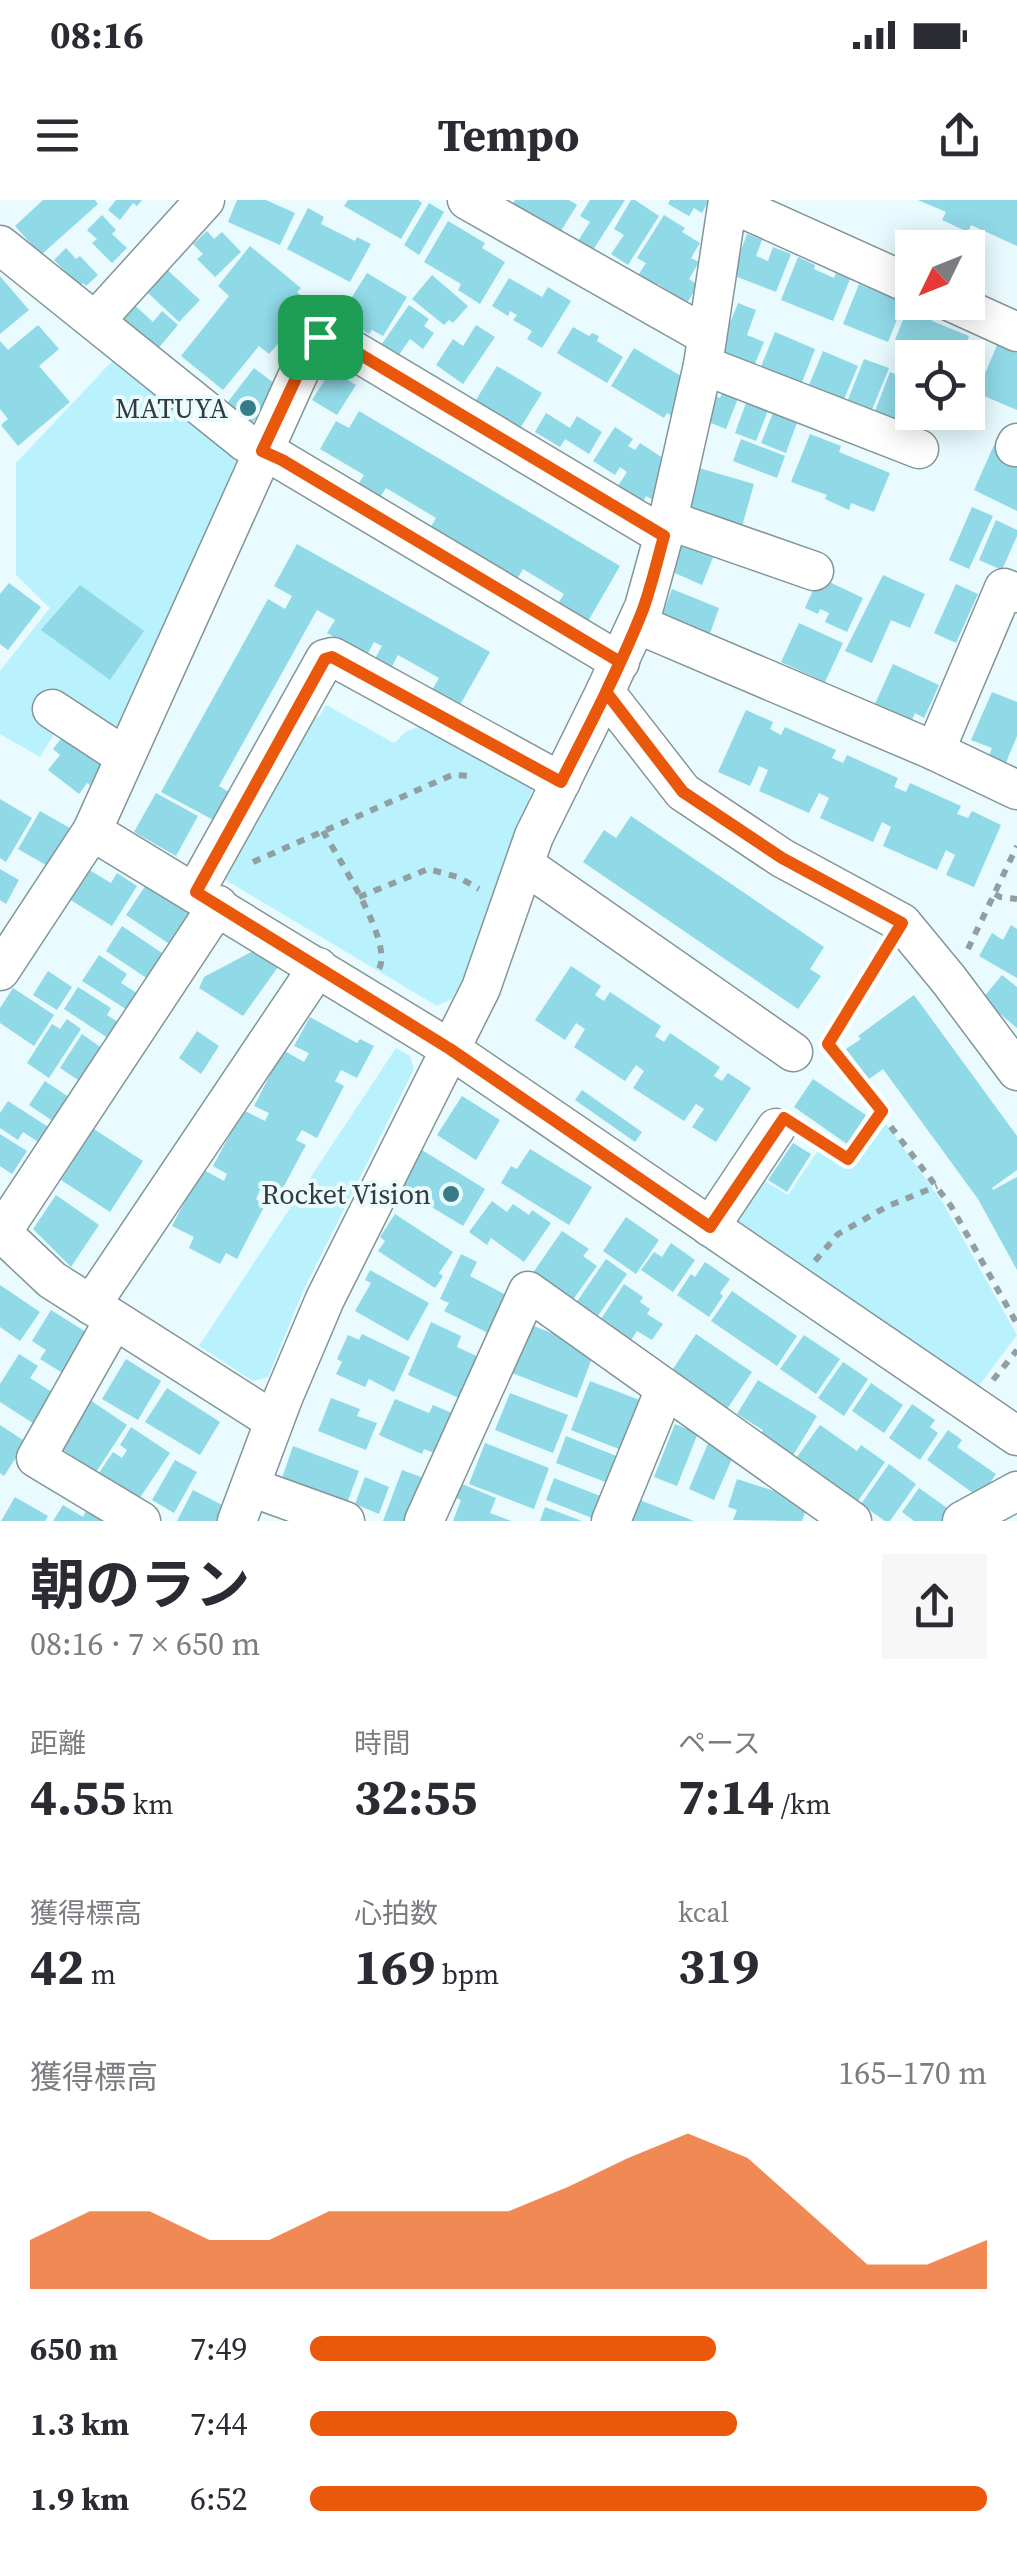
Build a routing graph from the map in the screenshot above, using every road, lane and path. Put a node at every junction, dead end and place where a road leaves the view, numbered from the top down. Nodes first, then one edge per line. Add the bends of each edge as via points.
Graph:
1 (205, 200) edge
2 (467, 200) edge
3 (728, 201) edge
4 (0, 245) edge
5 (895, 277) edge
6 (985, 317) edge
7 (96, 320) junction
8 (1017, 332) edge
9 (705, 350) junction
10 (919, 449) dead end
11 (262, 451) junction
12 (666, 528) junction
13 (814, 572) dead end
14 (1017, 593) edge
15 (637, 624) junction
16 (612, 677) junction
17 (52, 709) dead end
18 (935, 751) junction
19 (125, 757) junction
20 (481, 776) dead end
21 (561, 782) junction
22 (1017, 790) edge
23 (92, 830) junction
24 (323, 831) junction
25 (1017, 846) edge
26 (525, 865) junction
27 (994, 894) junction
28 (360, 897) junction
29 (1017, 898) edge
30 (208, 899) junction
31 (511, 906) junction
32 (902, 923) junction
33 (965, 956) dead end
34 (318, 967) junction
35 (0, 971) edge
36 (364, 996) junction
37 (450, 1049) junction
38 (793, 1052) dead end
39 (1017, 1071) edge
40 (882, 1111) junction
41 (776, 1128) joint
42 (936, 1186) junction
43 (710, 1227) junction
44 (0, 1233) edge
45 (806, 1274) dead end
46 (103, 1312) junction
47 (1017, 1324) edge
48 (666, 1389) junction
49 (274, 1421) junction
50 (1017, 1436) edge
51 (1017, 1491) edge
52 (244, 1504) edge
53 (141, 1521) edge
54 (345, 1521) edge
55 (424, 1521) edge
56 (611, 1521) edge
57 (852, 1521) edge
58 (962, 1521) edge

1 - 7 street
2 - 9 street
3 - 5 street
3 - 9 street
4 - 7 street
6 - 8 street
7 - 11 street
9 - 10 street
9 - 12 street
11 - 12 street via 312,344 331,337
11 - 16 street
11 - 19 street
12 - 13 street
12 - 15 street
14 - 18 street via 1004,588
15 - 16 street
15 - 18 street
16 - 21 street
16 - 32 street via 683,792 782,858
17 - 19 street
18 - 22 street
19 - 23 street
20 - 24 path via 452,775
21 - 26 street
21 - 30 street via 332,657 325,659
23 - 30 street
23 - 35 street
24 - 28 path
24 - 30 path via 224,874
25 - 27 path
26 - 31 street
26 - 38 street
27 - 29 path
27 - 33 path
28 - 31 path via 428,869
28 - 36 path via 384,960
30 - 34 street
30 - 44 street
31 - 37 street
32 - 39 street
32 - 40 path via 828,1044
34 - 36 street
34 - 46 street
36 - 37 street
37 - 43 street
37 - 49 street via 325,1300
40 - 41 path via 848,1159 784,1118
40 - 42 path
41 - 43 street
42 - 45 path via 838,1234
42 - 47 path
43 - 50 street
44 - 46 street via 52,1280
46 - 49 street
46 - 53 street via 28,1468
48 - 55 street via 528,1291
48 - 56 street
48 - 57 street
49 - 52 street
51 - 58 street
52 - 54 street

